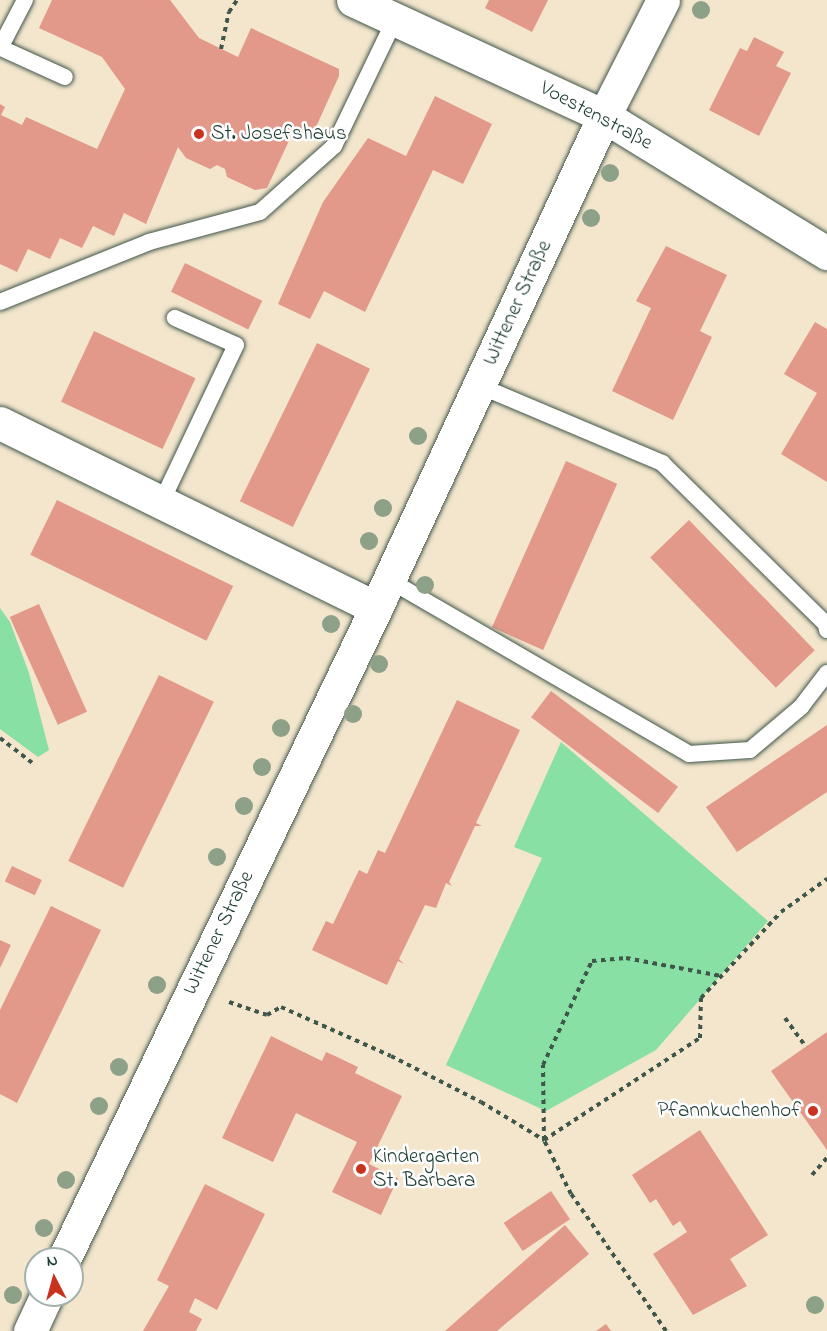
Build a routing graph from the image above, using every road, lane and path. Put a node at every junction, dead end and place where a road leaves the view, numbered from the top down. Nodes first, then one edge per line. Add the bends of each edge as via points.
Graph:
1 (25, 0) edge
2 (237, 0) edge
3 (353, 0) edge
4 (663, 0) edge
5 (395, 19) junction
6 (1, 48) edge
7 (221, 49) dead end
8 (65, 77) dead end
9 (604, 116) junction
10 (827, 253) edge
11 (0, 302) edge
12 (175, 318) dead end
13 (480, 386) junction
14 (0, 423) edge
15 (160, 505) junction
16 (383, 594) junction
17 (827, 630) edge
18 (827, 673) edge
19 (0, 738) edge
20 (35, 765) dead end
21 (827, 879) edge
22 (722, 976) junction
23 (193, 985) junction
24 (785, 1018) dead end
25 (806, 1047) dead end
26 (544, 1140) junction
27 (827, 1158) edge
28 (812, 1175) dead end
29 (70, 1247) edge
30 (41, 1307) edge
31 (30, 1331) edge
32 (666, 1331) edge

1 - 6 lane
2 - 7 path via 229,12
3 - 5 main road, Voestenstraße
4 - 9 main road, Wittener Straße
5 - 9 main road, Voestenstraße
5 - 11 lane via 333,146 260,212 149,242
6 - 8 lane
9 - 10 main road, Voestenstraße
9 - 13 main road, Wittener Straße
12 - 15 lane via 236,345
13 - 16 main road, Wittener Straße
13 - 17 lane via 662,464 826,624
14 - 15 main road
15 - 16 main road
16 - 18 lane via 689,754 750,750 801,707
16 - 23 main road, Wittener Straße
19 - 20 path
21 - 22 path via 781,912
22 - 26 path via 701,998 700,1038
22 - 26 path via 626,958 592,961 543,1065
23 - 26 path via 267,1015 281,1007 291,1011 421,1071
23 - 29 main road, Wittener Straße
24 - 25 path
26 - 32 path via 571,1194
27 - 28 path
30 - 31 main road

